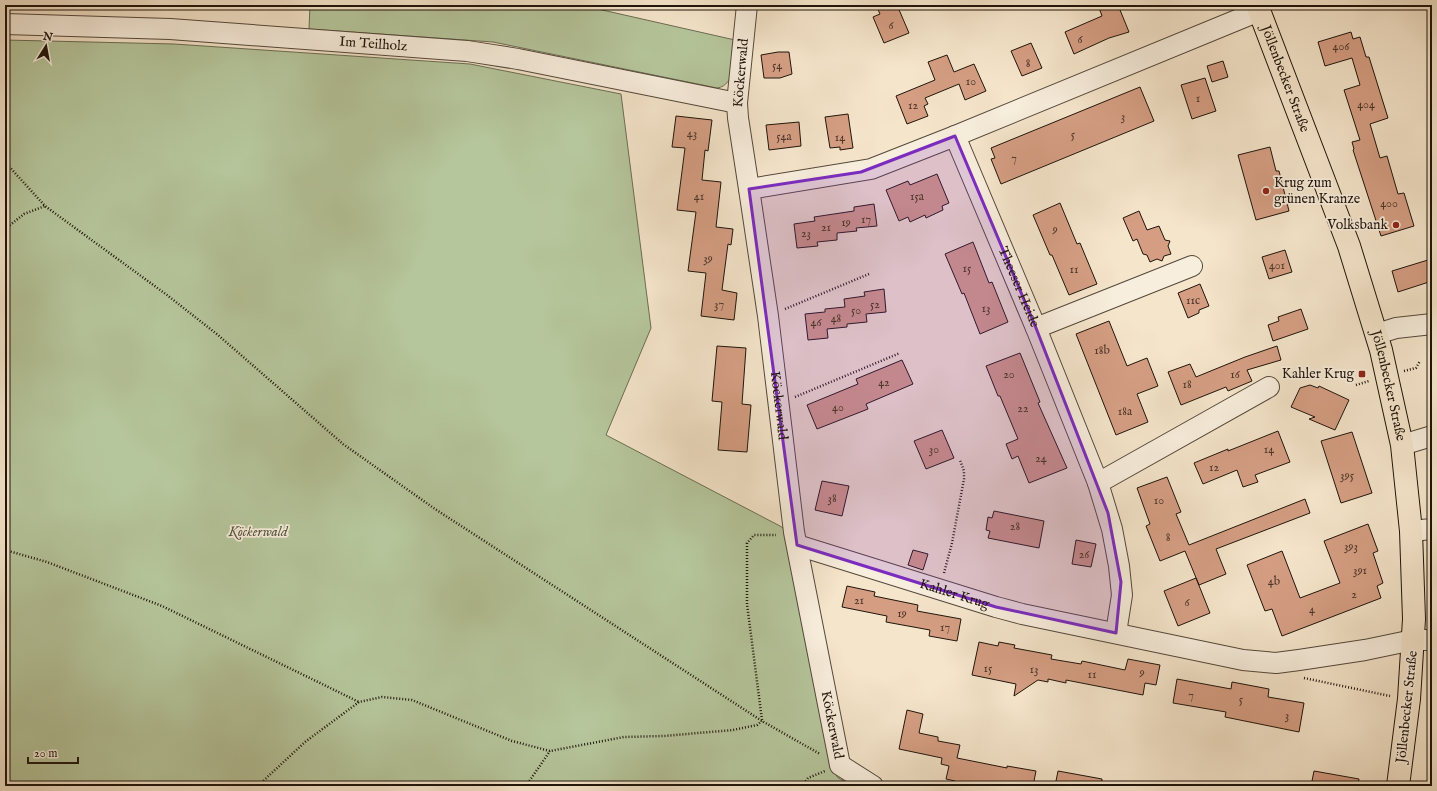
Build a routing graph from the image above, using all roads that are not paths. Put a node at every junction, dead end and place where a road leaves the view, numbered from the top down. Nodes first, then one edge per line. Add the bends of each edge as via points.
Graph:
1 (747, 5) edge
2 (1258, 8) edge
3 (5, 24) edge
4 (737, 103) junction
5 (955, 136) junction
6 (750, 189) junction
7 (1192, 266) dead end
8 (1432, 324) edge
9 (1036, 328) junction
10 (1377, 334) junction
11 (1269, 387) dead end
12 (1432, 436) edge
13 (1402, 445) junction
14 (1098, 483) junction
15 (1422, 530) edge
16 (796, 541) junction
17 (1116, 633) junction
18 (1423, 640) edge
19 (873, 786) edge
20 (1398, 786) edge

1 - 4 street, Köckerwald
2 - 5 street
2 - 10 main road, Jöllenbecker Straße via 1335,206
3 - 4 street, Im Teilholz via 170,29 467,51 526,60
4 - 6 street, Köckerwald
5 - 6 street via 861,172
5 - 9 street, Theeser Heide
6 - 16 street, Köckerwald
7 - 9 street, Theeser Heide
8 - 10 street via 1396,328
9 - 14 street
10 - 13 main road, Jöllenbecker Straße
11 - 14 street
12 - 13 street
13 - 15 main road, Jöllenbecker Straße
14 - 17 street via 1112,529 1121,582 1122,595
15 - 18 main road, Jöllenbecker Straße via 1414,590
16 - 17 street, Kahler Krug via 939,590 1022,614
16 - 19 street, Köckerwald via 840,765
17 - 18 street, Kahler Krug via 1243,660 1276,662 1319,658
18 - 20 main road, Jöllenbecker Straße via 1409,699

